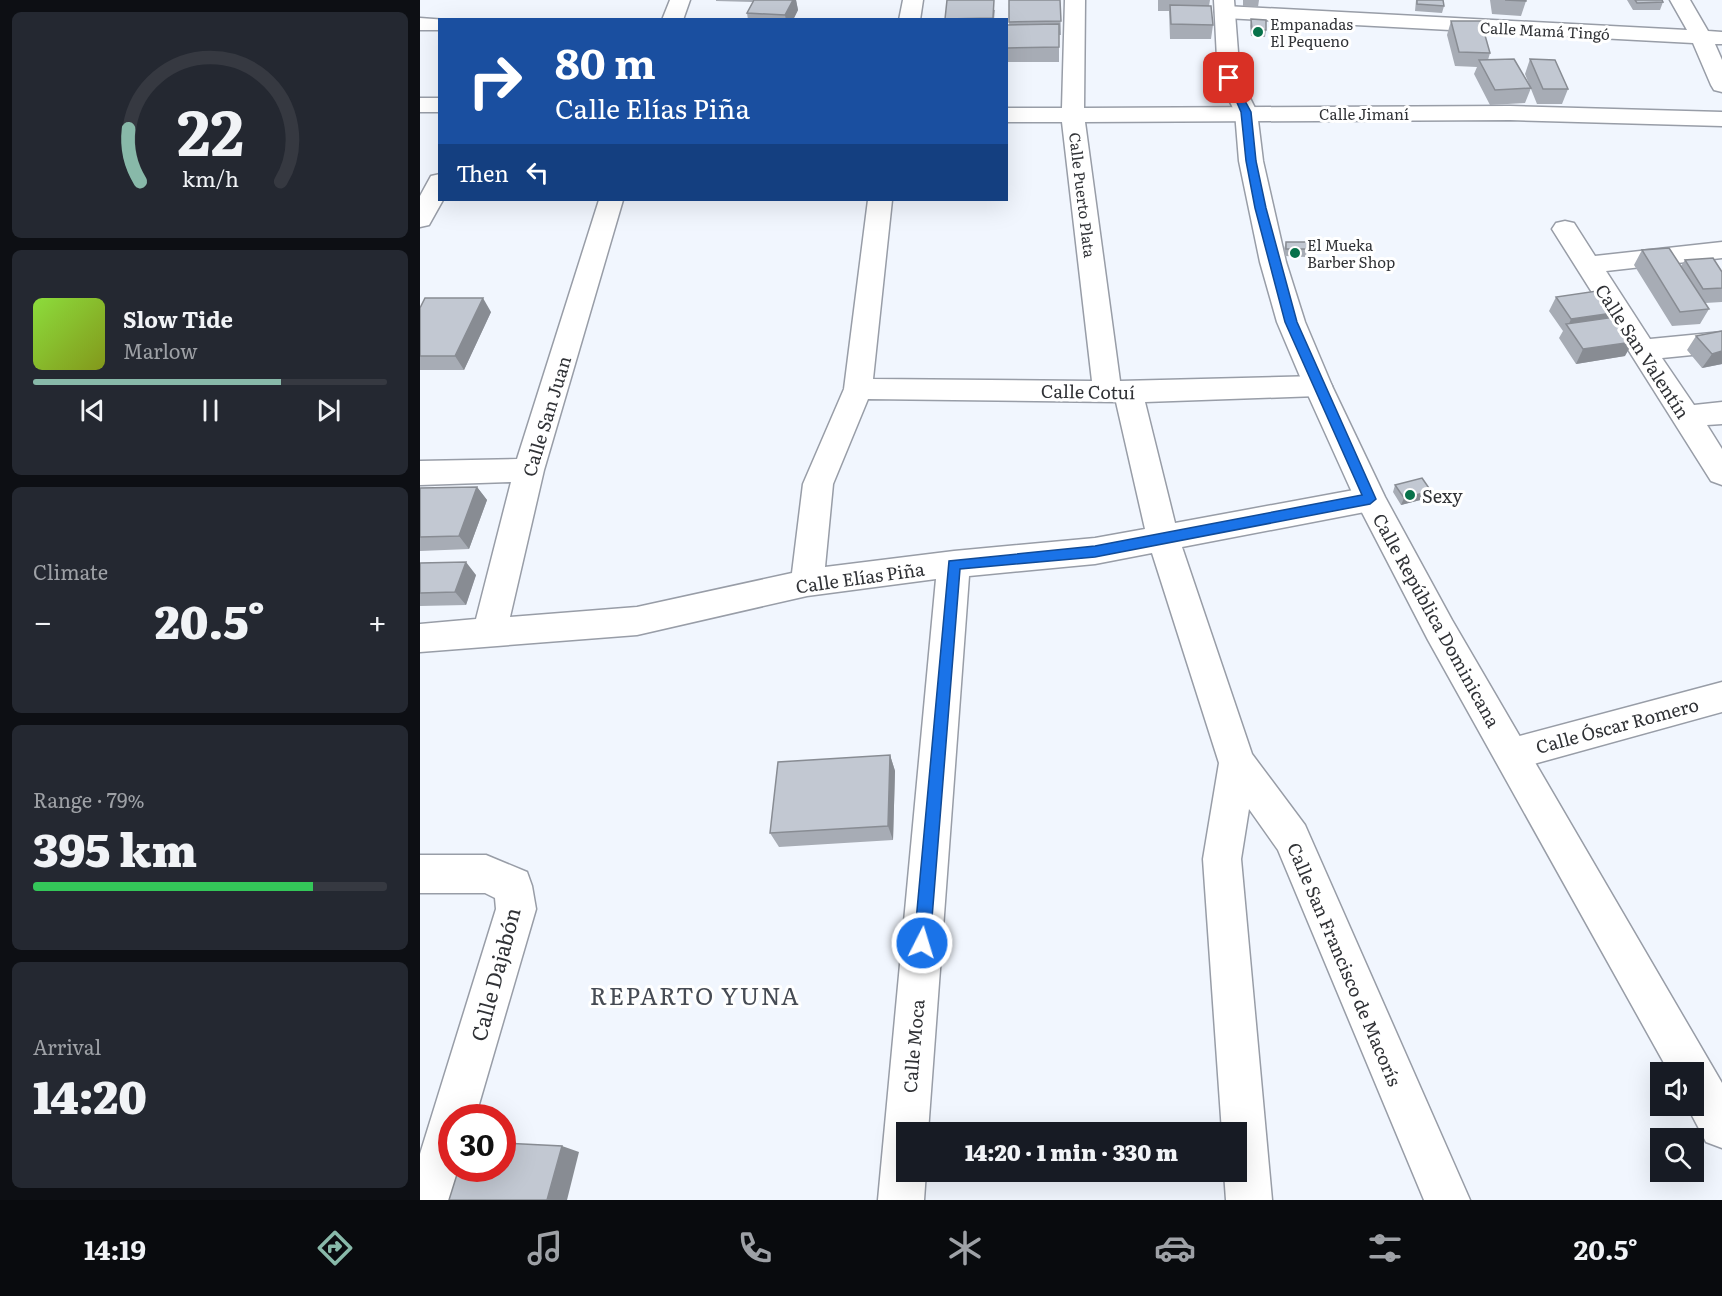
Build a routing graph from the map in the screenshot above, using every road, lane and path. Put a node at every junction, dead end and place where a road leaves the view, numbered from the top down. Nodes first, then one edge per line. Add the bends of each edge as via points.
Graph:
1 (680, 0) edge
2 (913, 0) edge
3 (1075, 0) edge
4 (1680, 0) edge
5 (1224, 6) edge
6 (673, 18) edge
7 (909, 18) edge
8 (420, 24) edge
9 (438, 24) edge
10 (1712, 38) edge
11 (1722, 85) edge
12 (420, 105) edge
13 (438, 105) edge
14 (1246, 112) junction
15 (1008, 115) edge
16 (1073, 115) junction
17 (1722, 119) edge
18 (438, 185) edge
19 (611, 201) edge
20 (880, 201) edge
21 (420, 219) edge
22 (1565, 229) dead end
23 (1722, 250) edge
24 (1587, 265) junction
25 (1722, 342) edge
26 (1641, 350) junction
27 (1318, 386) junction
28 (858, 389) junction
29 (1118, 390) junction
30 (1722, 413) edge
31 (1684, 417) junction
32 (529, 470) junction
33 (420, 473) edge
34 (1722, 473) edge
35 (1370, 499) junction
36 (1163, 537) junction
37 (954, 564) junction
38 (807, 583) junction
39 (489, 634) junction
40 (420, 638) edge
41 (1722, 697) edge
42 (1512, 754) junction
43 (1237, 763) junction
44 (420, 874) edge
45 (1686, 1062) edge
46 (1704, 1094) edge
47 (457, 1104) edge
48 (907, 1122) edge
49 (1722, 1126) edge
50 (438, 1158) edge
51 (902, 1182) edge
52 (428, 1183) edge
53 (900, 1200) edge
54 (1249, 1200) edge
55 (1447, 1200) edge

1 - 6 street
2 - 7 street
3 - 16 street, Calle Puerto Plata
4 - 10 street
5 - 10 street, Calle Mamá Tingó
5 - 14 street, Calle República Dominicana via 1229,78
8 - 9 street
10 - 11 street
12 - 13 street
14 - 16 street, Calle Jimaní
14 - 17 street, Calle Jimaní
14 - 27 street, Calle República Dominicana via 1251,161 1273,262 1291,322
15 - 16 street, Calle Jimaní
16 - 29 street, Calle Puerto Plata
18 - 21 street
19 - 32 street, Calle San Juan
20 - 28 street
22 - 24 street, Calle San Valentín
23 - 24 street
24 - 26 street, Calle San Valentín
25 - 26 street
26 - 31 street, Calle San Valentín
27 - 29 street, Calle Cotuí
27 - 35 street, Calle República Dominicana
28 - 29 street, Calle Cotuí
28 - 38 street via 818,484
29 - 36 street, Calle San Francisco de Macorís
30 - 31 street
31 - 34 street, Calle San Valentín
32 - 33 street
32 - 39 street, Calle San Juan
35 - 36 street, Calle Elías Piña
35 - 42 street, Calle República Dominicana
36 - 37 street, Calle Elías Piña via 1095,551
36 - 43 street, Calle San Francisco de Macorís
37 - 38 street, Calle Elías Piña
37 - 48 street, Calle Moca
38 - 39 street, Calle Elías Piña via 637,621
39 - 40 street, Calle Elías Piña
41 - 42 street, Calle Óscar Romero
42 - 45 street, Calle República Dominicana
43 - 54 street via 1222,859
43 - 55 street, Calle San Francisco de Macorís via 1292,838
44 - 47 street, Calle Dajabón via 486,874 513,886 516,909
46 - 49 street, Calle República Dominicana
50 - 52 street
51 - 53 street, Calle Moca

